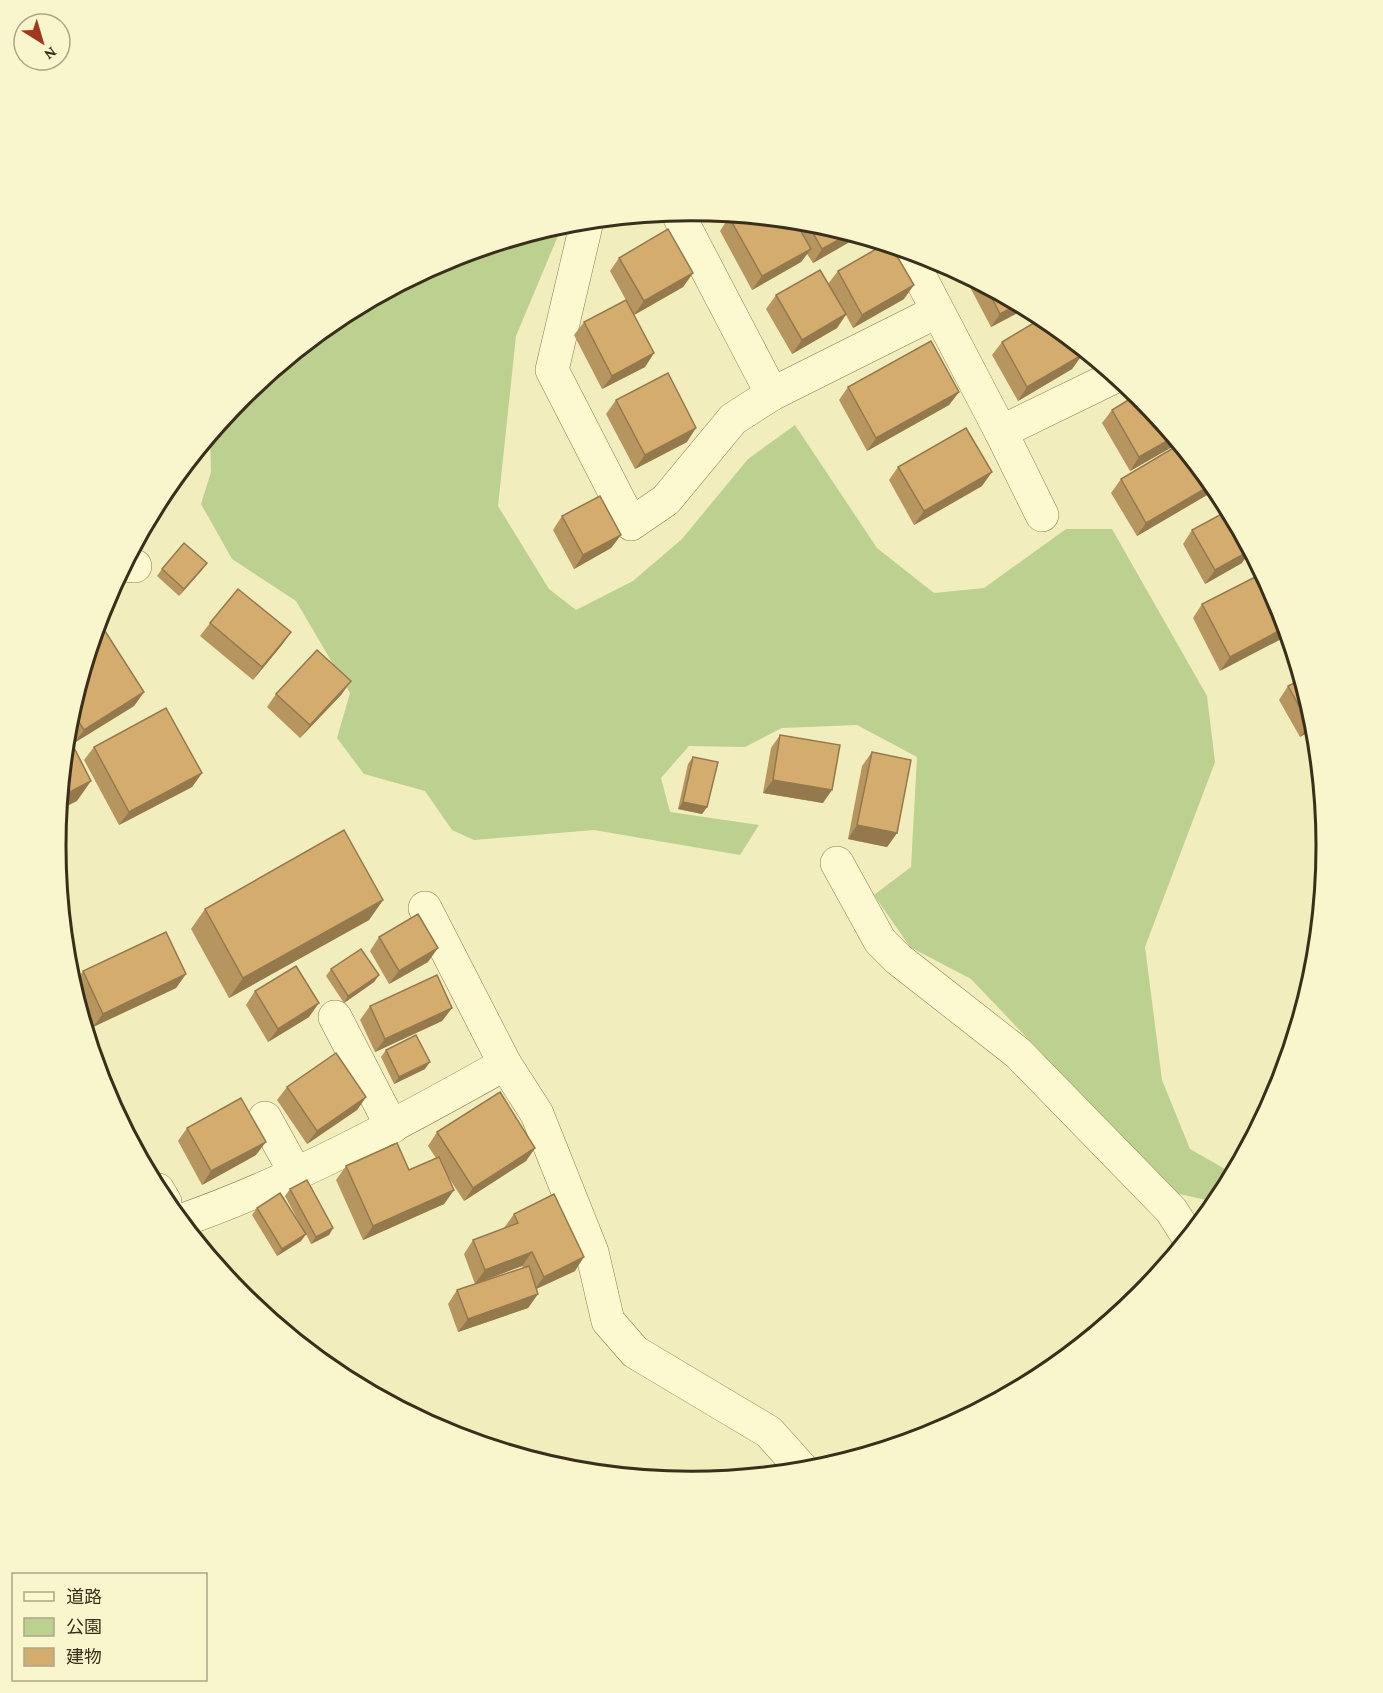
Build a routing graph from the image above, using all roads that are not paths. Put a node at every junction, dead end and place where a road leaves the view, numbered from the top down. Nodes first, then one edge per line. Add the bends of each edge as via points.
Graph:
1 (682, 221) edge
2 (585, 230) edge
3 (911, 261) edge
4 (936, 312) junction
5 (1108, 380) edge
6 (772, 394) junction
7 (1001, 432) junction
8 (1042, 515) dead end
9 (837, 863) dead end
10 (425, 908) dead end
11 (335, 1017) dead end
12 (505, 1065) junction
13 (265, 1118) dead end
14 (392, 1127) junction
15 (296, 1174) junction
16 (189, 1218) edge
17 (1185, 1231) edge
18 (796, 1463) edge

1 - 6 street
2 - 6 street via 552,370 631,524 666,500 733,419
3 - 4 street
4 - 6 street
4 - 7 street
5 - 7 street
7 - 8 street
9 - 17 street via 880,940 898,959 1018,1053 1171,1210
10 - 12 street
11 - 14 street
12 - 14 street
12 - 18 street via 537,1114 592,1252 608,1321 635,1352 769,1432
13 - 15 street
14 - 15 street
15 - 16 street

